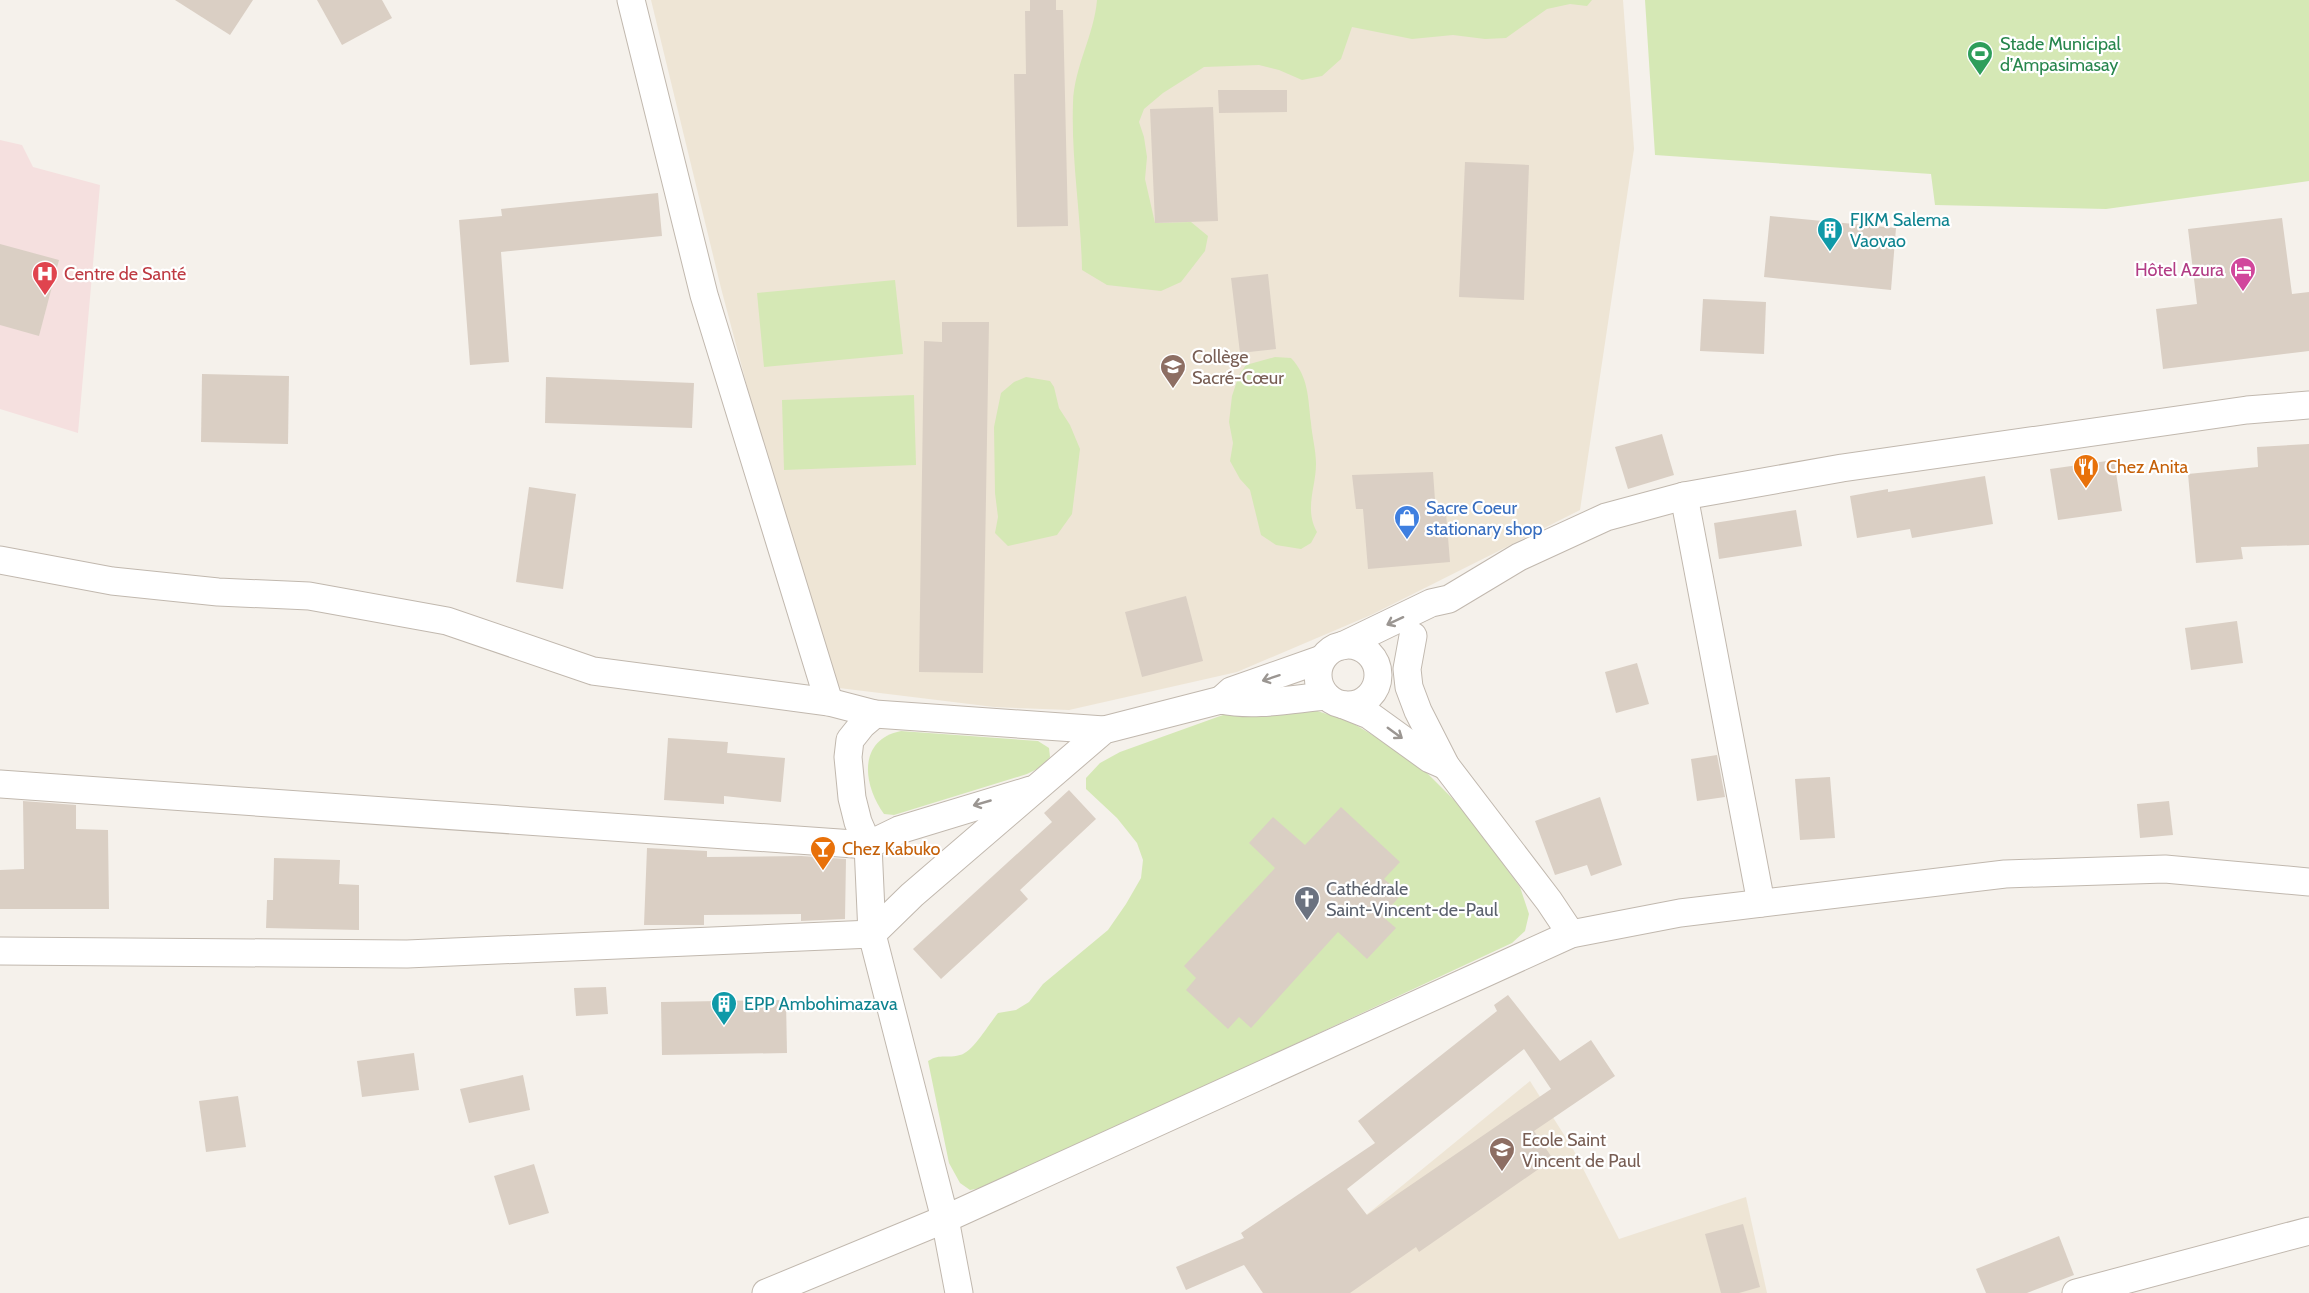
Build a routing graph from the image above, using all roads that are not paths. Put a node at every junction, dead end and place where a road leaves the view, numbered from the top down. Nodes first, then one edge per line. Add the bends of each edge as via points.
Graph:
1 (631, 0) edge
2 (2309, 405) edge
3 (1684, 496) junction
4 (0, 560) edge
5 (1449, 599) junction
6 (1413, 636) junction
7 (1332, 652) junction
8 (1378, 675) junction
9 (1221, 700) junction
10 (1335, 700) junction
11 (829, 702) junction
12 (1418, 711) junction
13 (875, 714) junction
14 (1104, 729) junction
15 (1446, 766) junction
16 (0, 784) edge
17 (1038, 788) junction
18 (868, 844) junction
19 (2309, 882) edge
20 (1761, 903) junction
21 (872, 934) junction
22 (1571, 934) junction
23 (0, 951) edge
24 (945, 1219) junction
25 (2309, 1231) edge
26 (766, 1293) edge
27 (959, 1293) edge
28 (2076, 1293) edge

1 - 11 street via 704,295
2 - 3 street via 2247,410 1842,468
3 - 5 street via 1606,517 1520,557
3 - 20 street
4 - 11 street via 112,581 321,598 447,621 593,671
5 - 6 street via 1439,614
5 -> 7 street via 1431,603
6 - 8 street
6 - 12 street via 1407,669
7 - 8 street via 1350,645 1365,651 1376,664
7 -> 9 street via 1237,688
7 - 10 street via 1318,668 1318,678
8 - 10 street via 1369,696 1353,705
8 - 12 street
9 - 10 street
9 - 14 street
10 -> 15 street via 1369,715
11 - 13 street
12 - 15 street
13 - 14 street
13 - 18 street via 850,740 848,757 852,798
14 - 17 street
15 - 22 street
16 - 18 street
17 -> 18 street via 899,830
17 - 21 street
18 - 21 street
19 - 20 street via 2165,869 2005,874
20 - 22 street via 1680,913
21 - 23 street via 407,954
21 - 24 street
22 - 24 street
24 - 26 street
24 - 27 street
25 - 28 street

